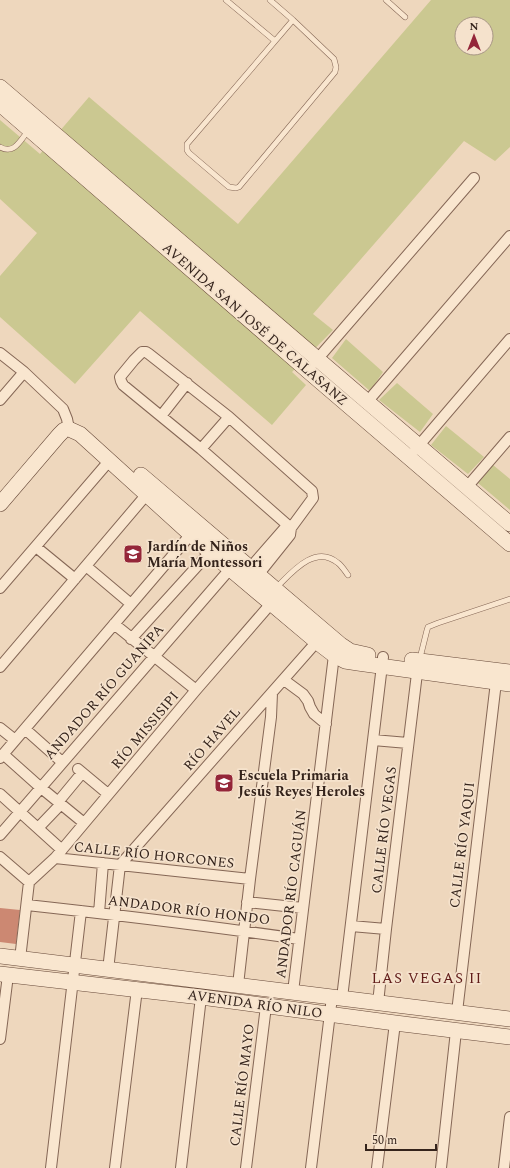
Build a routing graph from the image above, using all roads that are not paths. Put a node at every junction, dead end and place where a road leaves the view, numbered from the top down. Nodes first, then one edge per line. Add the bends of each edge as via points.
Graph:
1 (226, 0) edge
2 (270, 0) edge
3 (386, 0) edge
4 (405, 17) dead end
5 (293, 20) junction
6 (275, 42) junction
7 (0, 87) edge
8 (0, 104) edge
9 (33, 124) junction
10 (0, 147) edge
11 (474, 178) dead end
12 (510, 236) edge
13 (212, 278) junction
14 (510, 339) edge
15 (0, 353) edge
16 (318, 359) junction
17 (308, 371) junction
18 (24, 372) junction
19 (187, 383) junction
20 (0, 400) edge
21 (367, 402) junction
22 (161, 416) junction
23 (229, 417) junction
24 (68, 424) junction
25 (510, 437) edge
26 (201, 449) junction
27 (414, 451) junction
28 (110, 460) junction
29 (467, 487) junction
30 (0, 488) edge
31 (147, 494) junction
32 (0, 504) edge
33 (183, 519) junction
34 (510, 524) edge
35 (291, 528) junction
36 (191, 534) junction
37 (508, 539) edge
38 (36, 547) junction
39 (210, 552) junction
40 (86, 566) junction
41 (230, 569) junction
42 (254, 572) junction
43 (348, 575) dead end
44 (75, 579) junction
45 (0, 588) edge
46 (275, 596) junction
47 (510, 599) edge
48 (131, 604) junction
49 (114, 624) junction
50 (321, 637) junction
51 (131, 639) junction
52 (343, 656) junction
53 (154, 657) junction
54 (382, 661) junction
55 (418, 666) junction
56 (0, 667) edge
57 (510, 672) edge
58 (284, 680) junction
59 (503, 683) edge
60 (196, 690) junction
61 (272, 694) junction
62 (326, 724) junction
63 (0, 728) edge
64 (25, 729) junction
65 (15, 740) junction
66 (373, 740) junction
67 (408, 743) junction
68 (2, 756) edge
69 (62, 762) junction
70 (40, 787) junction
71 (0, 794) edge
72 (108, 794) junction
73 (59, 803) junction
74 (19, 811) junction
75 (84, 823) junction
76 (38, 828) junction
77 (0, 834) edge
78 (62, 850) junction
79 (0, 856) edge
80 (55, 858) junction
81 (103, 863) junction
82 (120, 865) junction
83 (250, 879) junction
84 (30, 882) junction
85 (247, 902) junction
86 (27, 905) junction
87 (303, 908) junction
88 (81, 911) junction
89 (98, 913) junction
90 (114, 915) junction
91 (350, 926) junction
92 (386, 929) junction
93 (244, 931) junction
94 (299, 939) junction
95 (0, 956) edge
96 (20, 959) junction
97 (75, 966) junction
98 (108, 970) junction
99 (4, 974) edge
100 (73, 982) junction
101 (238, 985) junction
102 (137, 989) junction
103 (293, 992) junction
104 (202, 997) junction
105 (337, 998) junction
106 (378, 1003) junction
107 (266, 1006) junction
108 (457, 1012) junction
109 (330, 1014) junction
110 (510, 1019) edge
111 (395, 1023) junction
112 (456, 1031) junction
113 (510, 1037) edge
114 (0, 1039) edge
115 (510, 1117) edge
116 (51, 1168) edge
117 (115, 1168) edge
118 (181, 1168) edge
119 (246, 1168) edge
120 (311, 1168) edge
121 (377, 1168) edge
122 (440, 1168) edge
123 (504, 1168) edge

1 - 6 lane
2 - 5 lane
3 - 4 lane
5 - 6 lane
5 - 6 lane via 334,59 336,72 240,187 229,187 186,147
7 - 9 street, AVENIDA SAN JOSÉ DE CALASANZ
8 - 9 street, AVENIDA SAN JOSÉ DE CALASANZ
9 - 10 lane via 13,149
9 - 13 street, AVENIDA SAN JOSÉ DE CALASANZ
11 - 16 street
12 - 21 street
13 - 16 street, AVENIDA SAN JOSÉ DE CALASANZ
13 - 17 street, AVENIDA SAN JOSÉ DE CALASANZ
14 - 27 street
15 - 18 street
16 - 17 street
16 - 21 street, AVENIDA SAN JOSÉ DE CALASANZ
17 - 27 street, AVENIDA SAN JOSÉ DE CALASANZ
18 - 20 street
18 - 24 street via 63,408
19 - 22 street
19 - 22 street via 146,352 142,352 120,377 123,385
19 - 23 street
21 - 27 street, AVENIDA SAN JOSÉ DE CALASANZ
22 - 26 street
23 - 26 street
23 - 35 street via 312,491 312,498
24 - 28 street
24 - 30 street via 62,420 53,427
24 - 32 street
24 - 33 street via 73,420 79,422
25 - 29 street
26 - 35 street
27 - 29 street, AVENIDA SAN JOSÉ DE CALASANZ
27 - 37 street, AVENIDA SAN JOSÉ DE CALASANZ
28 - 31 street
28 - 38 street
29 - 34 street, AVENIDA SAN JOSÉ DE CALASANZ
31 - 33 street
31 - 40 street
33 - 36 street
33 - 42 street
35 - 42 street via 290,535
36 - 39 street
36 - 48 street
38 - 44 street
38 - 45 street
39 - 41 street
39 - 51 street
40 - 44 street
40 - 48 street
41 - 46 street
41 - 53 street, ANDADOR RÍO GUANIPA
42 - 46 street
43 - 46 lane via 338,563 328,557 317,557 305,561 294,570
44 - 56 street
46 - 50 street
46 - 60 street, RÍO MISSISIPI
47 - 55 lane via 428,628
48 - 49 street
49 - 51 street
49 - 64 street
50 - 52 street
50 - 58 street, RÍO HAVEL
51 - 53 street
52 - 54 street via 362,654
52 - 62 street, ANDADOR RÍO CAGUÁN
53 - 60 street
53 - 69 street, ANDADOR RÍO GUANIPA
54 - 55 street
54 - 66 street
55 - 57 street
55 - 59 street
55 - 67 street, CALLE RÍO VEGAS
58 - 61 street, RÍO HAVEL
58 - 62 street via 303,694 314,714
59 - 108 street, CALLE RÍO YAQUI
60 - 72 street, RÍO MISSISIPI
61 - 82 street, RÍO HAVEL
61 - 83 street
62 - 87 street, ANDADOR RÍO CAGUÁN
63 - 65 street
64 - 65 street
64 - 69 street
65 - 68 street
66 - 67 street
66 - 91 street
67 - 92 street, CALLE RÍO VEGAS
68 - 70 street
69 - 70 street, ANDADOR RÍO GUANIPA
70 - 73 street
70 - 74 street, ANDADOR RÍO GUANIPA
71 - 74 street
72 - 73 street via 80,771
72 - 75 street, RÍO MISSISIPI
73 - 75 street
73 - 76 street
74 - 76 street
74 - 77 street, ANDADOR RÍO GUANIPA
75 - 78 street, RÍO MISSISIPI
76 - 78 street
78 - 80 street, RÍO MISSISIPI
79 - 84 street
80 - 81 street, CALLE RÍO HORCONES
80 - 84 street, RÍO MISSISIPI
81 - 82 street, CALLE RÍO HORCONES
81 - 89 street
82 - 83 street, CALLE RÍO HORCONES
82 - 90 street
83 - 85 street
84 - 86 street
85 - 87 street
85 - 93 street
86 - 88 street, ANDADOR RÍO HONDO
86 - 96 street
87 - 94 street, ANDADOR RÍO CAGUÁN
88 - 89 street, ANDADOR RÍO HONDO
88 - 97 street
89 - 90 street, ANDADOR RÍO HONDO
90 - 93 street, ANDADOR RÍO HONDO
90 - 98 street
91 - 92 street
91 - 105 street
92 - 106 street, CALLE RÍO VEGAS
93 - 94 street, ANDADOR RÍO HONDO
93 - 101 street
94 - 103 street, ANDADOR RÍO CAGUÁN
95 - 96 street, AVENIDA RÍO NILO
96 - 97 street, AVENIDA RÍO NILO
97 - 98 street, AVENIDA RÍO NILO
97 - 100 street
98 - 101 street, AVENIDA RÍO NILO
99 - 100 street, AVENIDA RÍO NILO
99 - 114 street
100 - 102 street, AVENIDA RÍO NILO
100 - 116 street
101 - 103 street, AVENIDA RÍO NILO
102 - 104 street, AVENIDA RÍO NILO
102 - 117 street
103 - 105 street, AVENIDA RÍO NILO
104 - 107 street, AVENIDA RÍO NILO
104 - 118 street
105 - 106 street, AVENIDA RÍO NILO
105 - 109 street
106 - 108 street, AVENIDA RÍO NILO
107 - 109 street, AVENIDA RÍO NILO
107 - 119 street, CALLE RÍO MAYO
108 - 110 street, AVENIDA RÍO NILO
109 - 111 street, AVENIDA RÍO NILO
109 - 120 street
111 - 112 street, AVENIDA RÍO NILO
111 - 121 street
112 - 113 street, AVENIDA RÍO NILO
112 - 122 street
115 - 123 street

